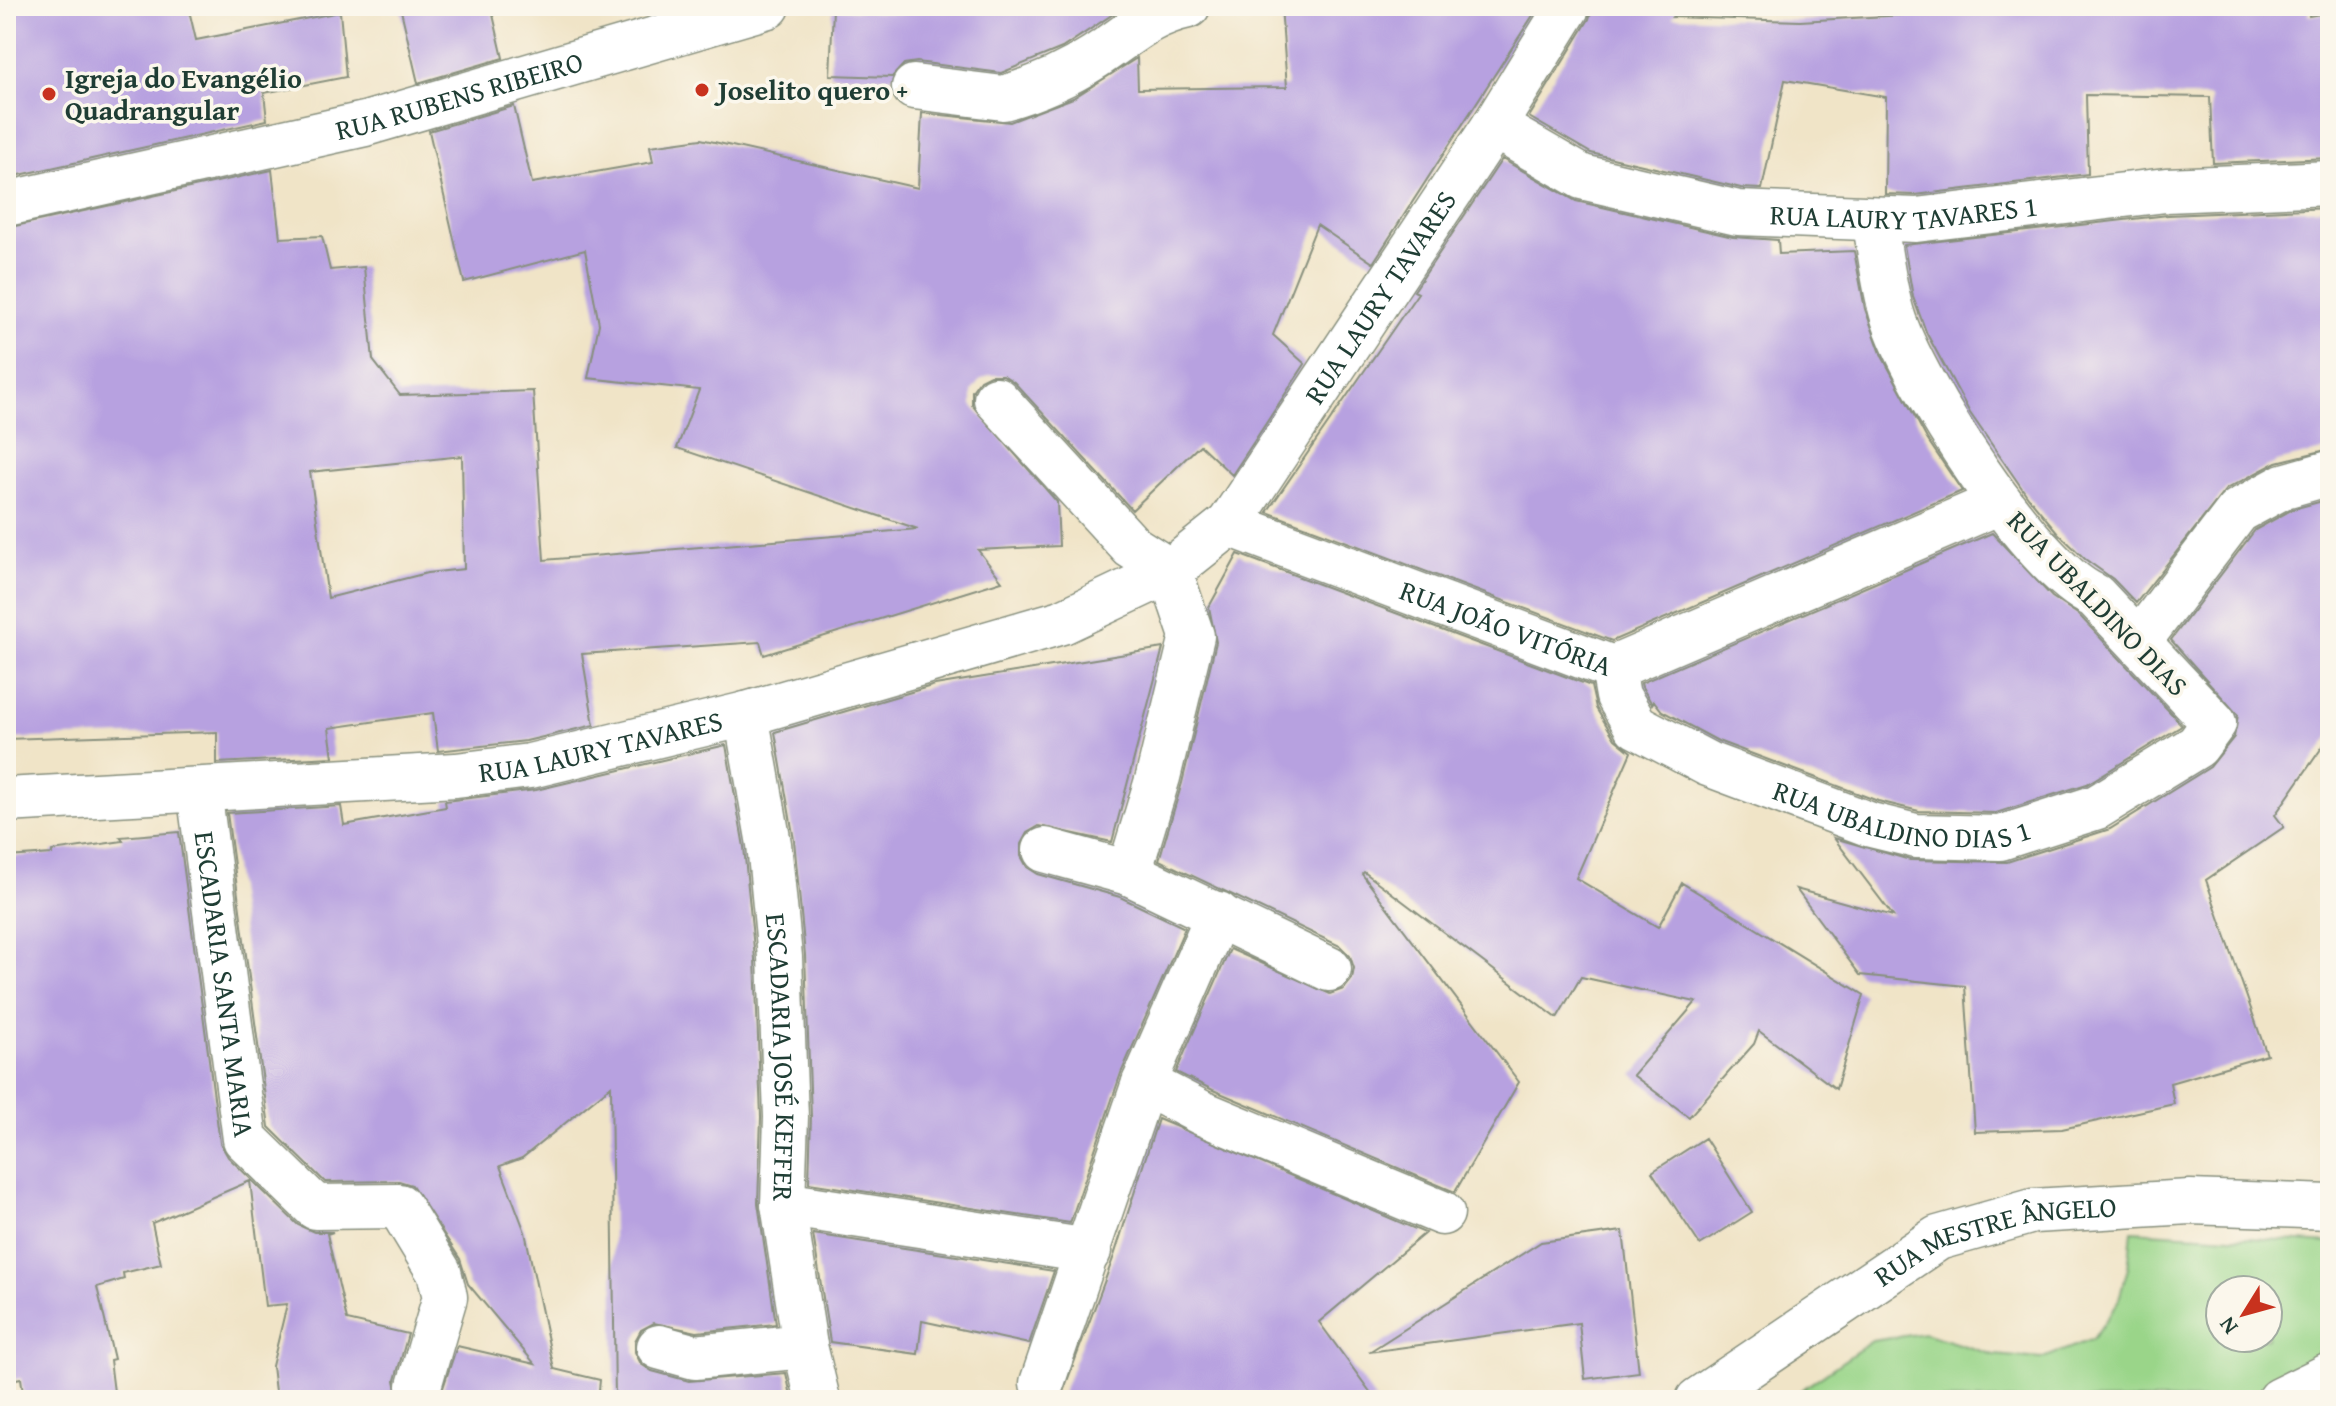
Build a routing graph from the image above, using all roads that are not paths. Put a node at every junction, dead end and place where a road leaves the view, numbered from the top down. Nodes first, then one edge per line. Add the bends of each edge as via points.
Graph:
1 (768, 6) edge
2 (1568, 6) edge
3 (1178, 7) edge
4 (914, 87) dead end
5 (1494, 126) junction
6 (2330, 183) edge
7 (6, 204) edge
8 (1874, 219) junction
9 (996, 399) dead end
10 (2330, 473) edge
11 (2000, 502) junction
12 (1229, 524) junction
13 (1170, 571) junction
14 (2139, 641) junction
15 (1613, 668) junction
16 (746, 714) junction
17 (2214, 723) joint
18 (199, 790) junction
19 (6, 800) edge
20 (1045, 850) dead end
21 (1129, 873) junction
22 (1218, 914) junction
23 (1329, 969) dead end
24 (1144, 1083) junction
25 (783, 1204) junction
26 (2330, 1207) edge
27 (1442, 1213) dead end
28 (1089, 1251) junction
29 (805, 1346) junction
30 (659, 1347) dead end
31 (2330, 1375) edge
32 (1042, 1383) dead end
33 (419, 1386) dead end
34 (818, 1400) edge
35 (1698, 1400) edge
36 (2279, 1400) edge

1 - 7 street, RUA RUBENS RIBEIRO via 365,124
2 - 5 street, RUA LAURY TAVARES
3 - 4 street via 1151,16 1096,57 1055,79 1013,95
5 - 8 street, RUA LAURY TAVARES 1 via 1582,177 1738,213
5 - 12 street, RUA LAURY TAVARES
6 - 8 street, RUA LAURY TAVARES 1 via 2166,190 1916,220
8 - 11 street, RUA UBALDINO DIAS via 1892,315 1930,398
9 - 13 street via 1132,547
10 - 14 street via 2284,486 2238,511
11 - 14 street, RUA UBALDINO DIAS via 2076,588 2095,596
11 - 15 street, RUA JOÃO VITÓRIA
12 - 13 street, RUA LAURY TAVARES
12 - 15 street, RUA JOÃO VITÓRIA
13 - 16 street, RUA LAURY TAVARES via 1062,622
13 - 21 street via 1192,636
14 - 17 street, RUA UBALDINO DIAS
15 - 17 street, RUA UBALDINO DIAS 1 via 1618,696 1636,726 1708,764 1871,825 1916,836 2000,838 2097,807 2197,746
16 - 18 street, RUA LAURY TAVARES via 530,766
16 - 25 street, ESCADARIA JOSÉ KEFFER via 769,844 780,957 786,1117
18 - 19 street, RUA LAURY TAVARES
18 - 33 street, ESCADARIA SANTA MARIA via 245,1139 315,1207 399,1206 439,1272 445,1297
20 - 21 street
21 - 22 street
22 - 23 street
22 - 24 street
24 - 27 street via 1202,1113
24 - 28 street
25 - 28 street
25 - 29 street, ESCADARIA JOSÉ KEFFER
26 - 35 street, RUA MESTRE ÂNGELO via 2190,1202 2033,1211 1938,1238
28 - 32 street
29 - 30 street via 695,1357
29 - 34 street, ESCADARIA JOSÉ KEFFER
31 - 36 street

